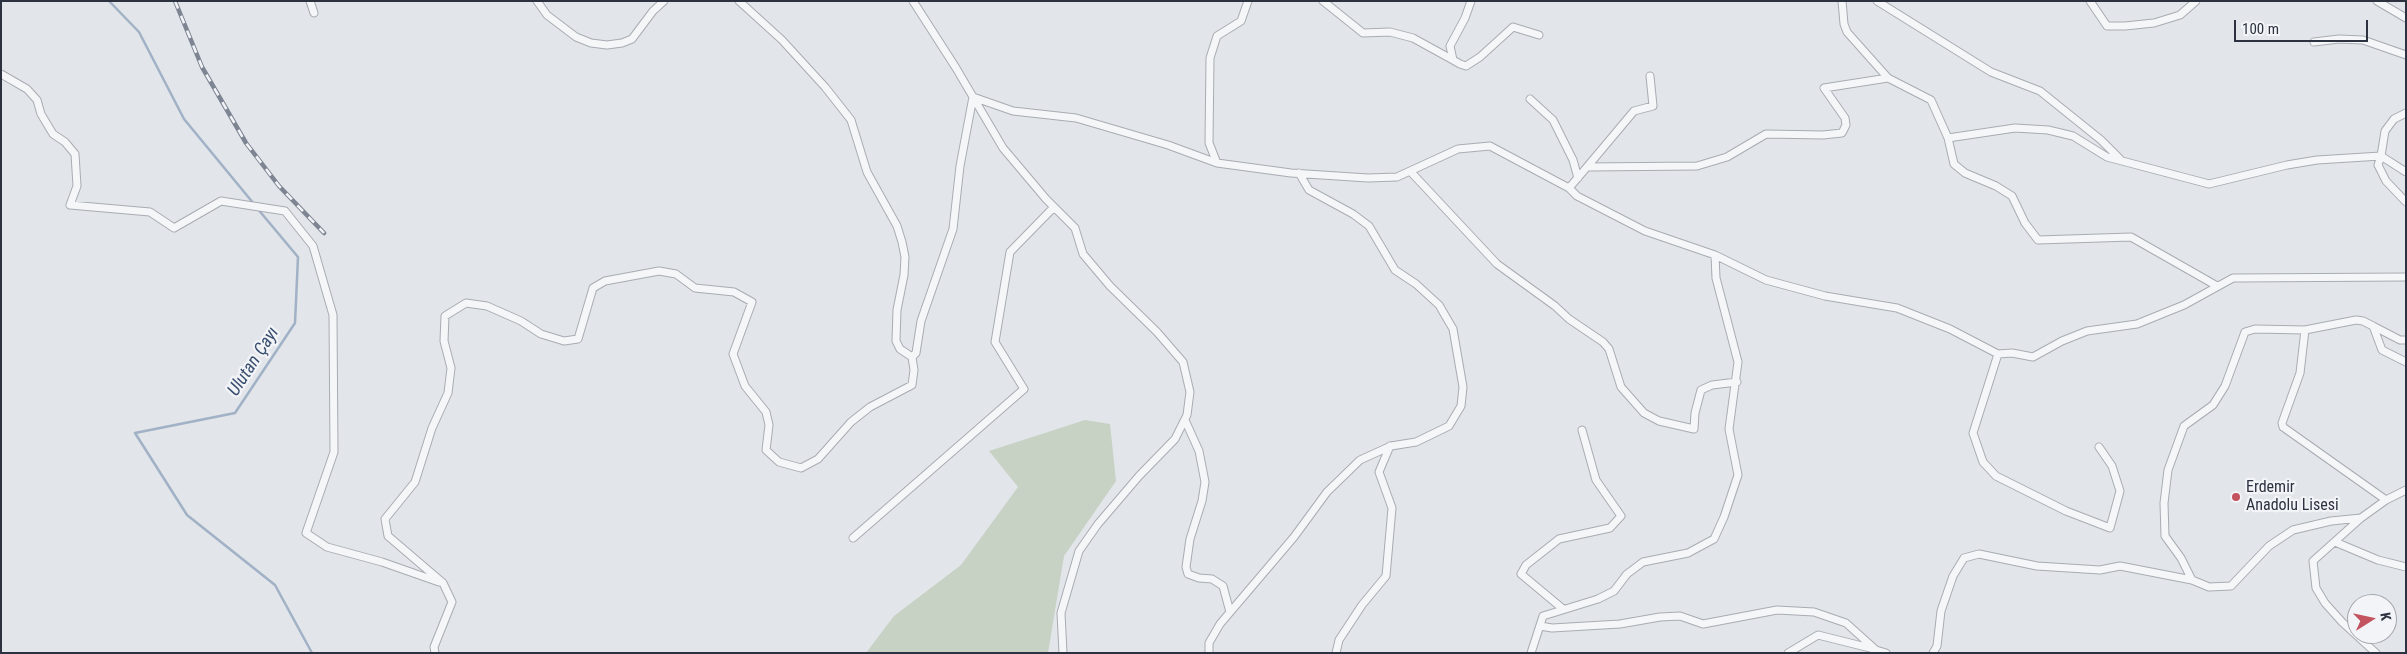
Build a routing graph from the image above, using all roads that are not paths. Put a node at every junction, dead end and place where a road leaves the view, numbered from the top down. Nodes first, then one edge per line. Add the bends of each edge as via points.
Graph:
1 (310, 1) edge
2 (537, 1) edge
3 (664, 1) edge
4 (739, 1) edge
5 (913, 1) edge
6 (1248, 1) edge
7 (1323, 1) edge
8 (1471, 1) edge
9 (1842, 1) edge
10 (1877, 1) edge
11 (2090, 1) edge
12 (2196, 1) edge
13 (2379, 2) edge
14 (314, 13) dead end
15 (2406, 18) edge
16 (1539, 36) dead end
17 (2314, 42) dead end
18 (2406, 55) edge
19 (1453, 60) junction
20 (1, 74) edge
21 (1650, 76) dead end
22 (1888, 78) junction
23 (973, 97) junction
24 (1530, 99) dead end
25 (2406, 113) edge
26 (1948, 138) junction
27 (2381, 156) junction
28 (2120, 159) junction
29 (1217, 163) junction
30 (1587, 167) junction
31 (1410, 171) junction
32 (2406, 172) edge
33 (1299, 173) junction
34 (1578, 178) junction
35 (1569, 188) junction
36 (2406, 202) edge
37 (1054, 207) junction
38 (1715, 255) junction
39 (2406, 277) edge
40 (2217, 286) junction
41 (2373, 326) junction
42 (2304, 330) junction
43 (2406, 340) edge
44 (1998, 354) junction
45 (912, 357) junction
46 (2406, 362) edge
47 (1737, 382) junction
48 (1184, 420) junction
49 (1582, 430) dead end
50 (1390, 446) junction
51 (2099, 447) dead end
52 (2406, 490) edge
53 (2386, 500) junction
54 (2361, 518) junction
55 (853, 538) dead end
56 (2335, 542) junction
57 (2406, 566) edge
58 (2192, 580) junction
59 (443, 583) junction
60 (1563, 609) junction
61 (1230, 612) junction
62 (1540, 626) junction
63 (1876, 650) junction
64 (435, 653) edge
65 (1064, 653) edge
66 (1208, 653) edge
67 (1336, 653) edge
68 (1532, 653) edge
69 (1788, 653) edge
70 (1886, 653) edge
71 (1933, 653) edge
72 (2376, 653) edge

1 - 14 street
2 - 3 street via 547,15 576,37 607,46 632,39
4 - 45 street via 782,40 851,120 867,172 897,226 902,242 904,275 897,310 896,341 900,349
5 - 23 street
6 - 29 street via 1240,21 1217,36 1210,58 1209,143
7 - 19 street via 1362,33 1390,32 1414,38
8 - 19 street via 1450,46
9 - 22 street via 1847,32
10 - 28 street via 1991,72 2040,91
11 - 12 street via 2107,26 2125,26 2154,23 2180,15
13 - 15 street
16 - 19 street via 1513,27 1466,66
17 - 18 street via 2363,40
20 - 59 street via 28,88 53,134 75,154 77,186 70,204 150,212 174,228 221,200 285,211 313,246 333,315 334,452 306,532 327,547
21 - 30 street via 1653,106 1634,111
22 - 26 street via 1931,100
22 - 30 street via 1824,88 1845,118 1842,133 1766,134 1727,157 1697,166
23 - 29 street via 1013,111 1076,118
23 - 37 street via 1003,148
23 - 45 street via 953,228 921,321 916,353
24 - 34 street via 1553,120 1573,160
25 - 27 street via 2394,119 2385,131
26 - 28 street via 2015,128 2048,130 2073,136 2107,157
26 - 40 street via 1954,164 2012,196 2025,223 2038,240 2131,237
27 - 28 street via 2297,163 2209,184
27 - 32 street
27 - 36 street via 2378,165 2386,181
29 - 33 street
30 - 34 street
31 - 33 street via 1397,177 1368,178
31 - 35 street via 1458,149 1490,146
31 - 47 street via 1498,264 1603,342 1609,349 1621,387 1644,413 1659,421 1694,429 1700,390
33 - 50 street via 1309,190 1369,226 1395,270 1439,305 1453,329 1462,387 1461,406 1449,426 1416,442
34 - 35 street
35 - 38 street via 1576,196 1645,231
37 - 48 street via 1075,228 1083,254 1183,362 1190,392
37 - 55 street via 1010,252 995,342 1024,389
38 - 44 street via 1766,280 1825,296 1897,308 1950,329
38 - 47 street via 1716,278 1738,362
39 - 40 street via 2233,278
40 - 44 street via 2184,305 2137,324 2087,331 2033,357
41 - 42 street via 2356,320
41 - 43 street
41 - 46 street via 2382,350
42 - 53 street via 2300,373 2283,427
42 - 58 street via 2254,329 2245,332 2225,386 2213,405 2184,426 2168,470 2165,536 2182,558
44 - 51 street via 1972,433 1983,462 1996,476 2066,511 2110,528 2120,491 2112,466
45 - 59 street via 912,385 863,412 818,459 801,468 779,462 766,450 769,426 766,412 745,386 733,354 752,302 734,292 695,288 676,274 659,272 606,281 592,288 578,339 564,341 541,334 488,306 466,303 445,316 444,341 451,368 448,394 432,428 415,482 385,519 388,536
47 - 60 street via 1729,429 1738,475 1714,539 1688,553 1643,562 1614,590 1598,599
48 - 61 street via 1199,451 1205,482 1186,567 1188,574 1212,579 1223,586
48 - 65 street via 1175,439 1139,476 1079,551 1061,613
49 - 60 street via 1596,480 1621,516 1610,528 1559,539 1526,565 1521,574
50 - 61 street via 1360,460 1327,492 1294,537
50 - 67 street via 1380,472 1392,508 1386,576 1339,640
52 - 53 street
53 - 54 street
54 - 56 street
54 - 58 street via 2294,530 2269,546 2231,586 2209,587
56 - 57 street via 2378,560
56 - 72 street via 2313,561 2316,588 2342,622
58 - 71 street via 2120,566 2100,570 2037,566 1979,554 1964,558 1953,576 1941,610 1937,646
59 - 64 street via 452,602 436,640
60 - 62 street via 1543,616
61 - 66 street via 1210,643
62 - 63 street via 1620,624 1680,616 1704,624 1777,610 1814,612 1846,623
62 - 68 street
63 - 69 street via 1818,635
63 - 70 street

